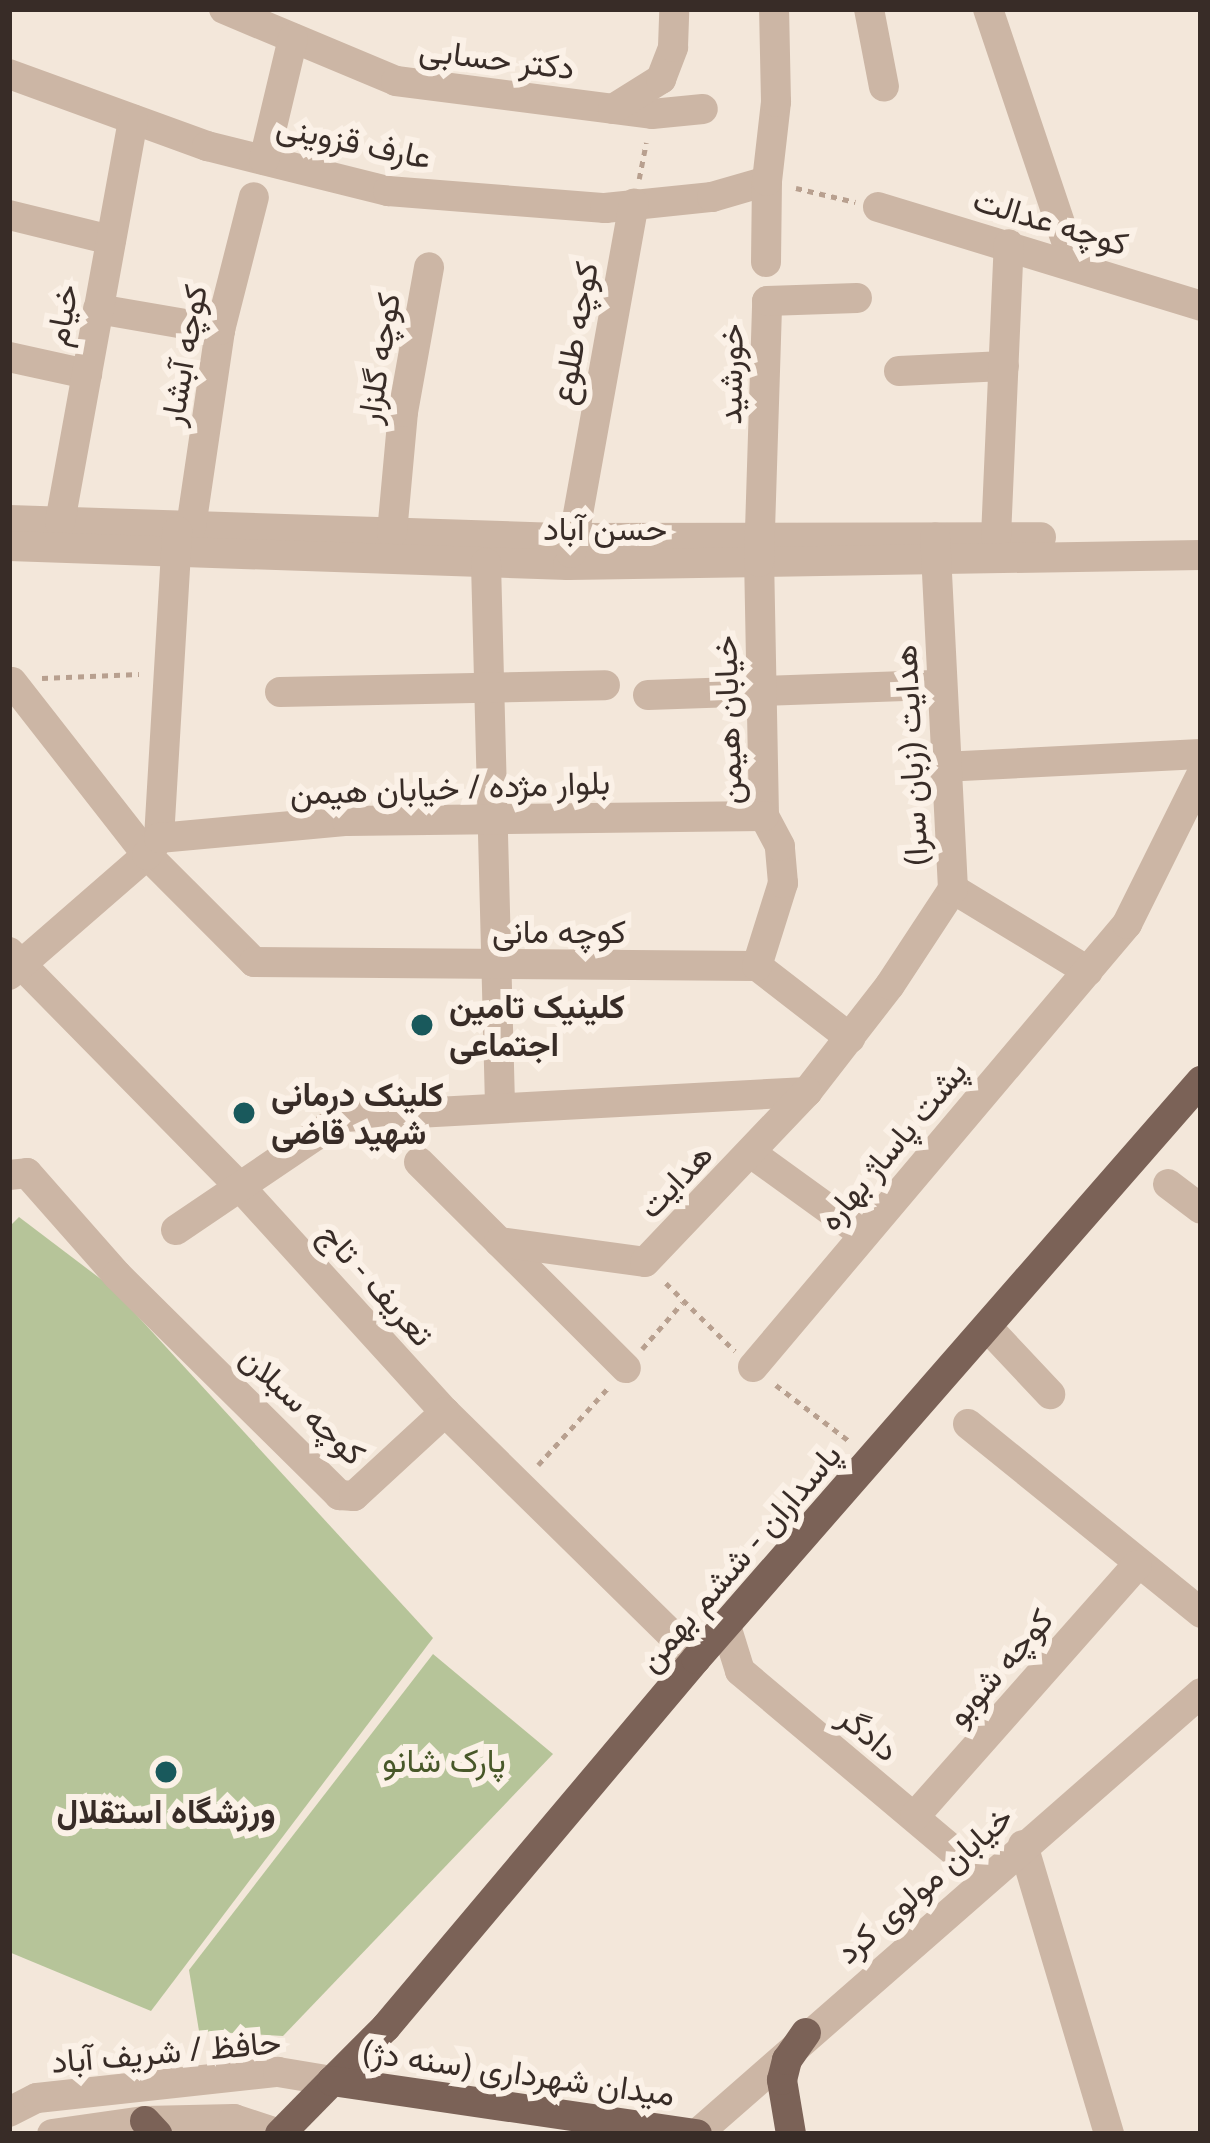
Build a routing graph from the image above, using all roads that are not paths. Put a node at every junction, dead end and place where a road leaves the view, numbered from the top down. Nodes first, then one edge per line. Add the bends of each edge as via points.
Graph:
1 (224, 9) edge
2 (674, 9) edge
3 (773, 9) edge
4 (869, 9) edge
5 (988, 9) edge
6 (275, 25) edge
7 (9, 74) edge
8 (884, 87) dead end
9 (613, 109) junction
10 (704, 109) dead end
11 (133, 120) junction
12 (264, 160) junction
13 (767, 181) junction
14 (254, 197) dead end
15 (634, 204) junction
16 (878, 207) road end
17 (9, 215) edge
18 (111, 240) junction
19 (1010, 244) junction
20 (766, 262) dead end
21 (1074, 264) junction
22 (429, 267) dead end
23 (857, 298) dead end
24 (1201, 306) edge
25 (98, 309) junction
26 (220, 330) junction
27 (9, 357) edge
28 (1004, 365) junction
29 (899, 371) dead end
30 (87, 374) junction
31 (9, 520) edge
32 (60, 522) junction
33 (392, 533) junction
34 (182, 535) junction
35 (996, 537) junction
36 (1201, 537) edge
37 (9, 547) edge
38 (937, 548) junction
39 (760, 550) junction
40 (571, 551) junction
41 (1201, 555) edge
42 (486, 563) junction
43 (12, 682) road end
44 (605, 685) dead end
45 (940, 685) junction
46 (489, 687) junction
47 (280, 692) dead end
48 (762, 694) junction
49 (648, 695) dead end
50 (1201, 754) edge
51 (942, 767) junction
52 (1201, 776) edge
53 (764, 816) junction
54 (493, 820) junction
55 (153, 846) junction
56 (953, 889) junction
57 (13, 965) edge
58 (757, 965) junction
59 (496, 967) junction
60 (1088, 971) junction
61 (850, 1038) junction
62 (1201, 1081) edge
63 (807, 1092) junction
64 (500, 1106) junction
65 (751, 1153) junction
66 (419, 1162) dead end
67 (9, 1175) edge
68 (1168, 1184) dead end
69 (241, 1188) junction
70 (1201, 1210) edge
71 (176, 1230) dead end
72 (863, 1234) junction
73 (499, 1242) junction
74 (988, 1328) junction
75 (753, 1367) dead end
76 (626, 1368) road end
77 (1050, 1394) dead end
78 (445, 1412) junction
79 (968, 1424) dead end
80 (1137, 1565) junction
81 (1201, 1613) edge
82 (726, 1626) junction
83 (696, 1659) junction
84 (1201, 1693) edge
85 (915, 1816) junction
86 (1023, 1845) junction
87 (987, 1879) junction
88 (806, 2033) junction
89 (332, 2080) junction
90 (9, 2112) edge
91 (151, 2128) edge
92 (52, 2134) edge
93 (280, 2134) edge
94 (700, 2134) edge
95 (791, 2134) edge
96 (1108, 2134) edge

1 - 6 street, دکتر حسابی
2 - 9 street via 661,80
3 - 13 street via 776,103
4 - 8 street
5 - 21 street
6 - 9 street, دکتر حسابی via 396,81
6 - 12 street
7 - 11 street, عارف قزوینی
9 - 10 street, دکتر حسابی
11 - 12 street, عارف قزوینی
11 - 18 street, خیام
12 - 15 street, عارف قزوینی via 388,191
13 - 15 street, عارف قزوینی via 712,197
13 - 20 street
14 - 26 street, کوچه آبشار
15 - 40 street, کوچه طلوع
16 - 19 street, کوچه عدالت
17 - 18 street
18 - 25 street, خیام
19 - 21 street, کوچه عدالت
19 - 28 street
21 - 24 street, کوچه عدالت
22 - 33 street, کوچه گلزار
23 - 39 street, خورشید via 767,301
25 - 26 street
25 - 30 street, خیام
26 - 34 street, کوچه آبشار
27 - 30 street
28 - 29 street
28 - 35 street
30 - 32 street, خیام
31 - 32 street, حسن آباد
32 - 34 street, حسن آباد
33 - 34 street, حسن آباد
33 - 40 street, حسن آباد
34 - 37 street, حسن آباد
34 - 42 street, حسن آباد
34 - 55 street, کوچه آبشار
35 - 36 street, حسن آباد
35 - 38 street, حسن آباد
38 - 39 street, حسن آباد
38 - 41 street, حسن آباد
38 - 45 street, هدایت (زبان سرا)
39 - 40 street, حسن آباد
39 - 48 street, خیابان هیمن
40 - 42 street, حسن آباد
42 - 46 street
43 - 55 street
44 - 46 street
45 - 48 street
45 - 51 street, هدایت (زبان سرا)
46 - 47 street
46 - 54 street
48 - 49 street
48 - 53 street, خیابان هیمن
50 - 51 street
51 - 56 street, هدایت (زبان سرا)
52 - 60 street, پشت پاساژ بهاره via 1127,924
53 - 54 street, بلوار مژده / خیابان هیمن
53 - 58 street, خیابان هیمن via 780,846 784,883
54 - 55 street, بلوار مژده / خیابان هیمن via 346,821
54 - 59 street
55 - 57 street
55 - 59 street, کوچه مانی via 254,962
56 - 60 street
56 - 61 street, هدایت (زبان سرا)
57 - 69 street, تعریف - تاج
58 - 59 street, کوچه مانی
58 - 61 street
59 - 64 street
60 - 72 street, پشت پاساژ بهاره
61 - 63 street, هدایت (زبان سرا)
62 - 74 main road, پاسداران - ششم بهمن
63 - 64 street
63 - 65 street, هدایت
64 - 69 street via 331,1122
65 - 72 street
65 - 73 street, هدایت via 645,1262
66 - 73 street
67 - 78 street, کوچه سبلان via 27,1173 340,1495 354,1496
68 - 70 street
69 - 71 street
69 - 78 street, تعریف - تاج
72 - 75 street, پشت پاساژ بهاره
73 - 76 street
74 - 77 street
74 - 82 main road, پاسداران - ششم بهمن
78 - 83 street, تعریف - تاج
79 - 80 street
80 - 81 street
80 - 85 street, کوچه شوبو
82 - 83 main road, پاسداران - ششم بهمن
82 - 85 street, دادگر via 740,1671
83 - 89 main road, پاسداران - ششم بهمن via 386,2027
84 - 86 street, خیابان مولوی کرد
85 - 87 street, دادگر
86 - 87 street, خیابان مولوی کرد
86 - 96 street
87 - 88 street, خیابان مولوی کرد
88 - 94 street, خیابان مولوی کرد
88 - 95 main road via 782,2080
89 - 90 street, حافظ / شریف آباد via 278,2072 37,2098
89 - 93 main road, میدان شهرداری (سنه دژ)
89 - 94 main road, میدان شهرداری (سنه دژ)
91 - 92 street, حافظ / شریف آباد
91 - 93 street, حافظ / شریف آباد via 233,2119

